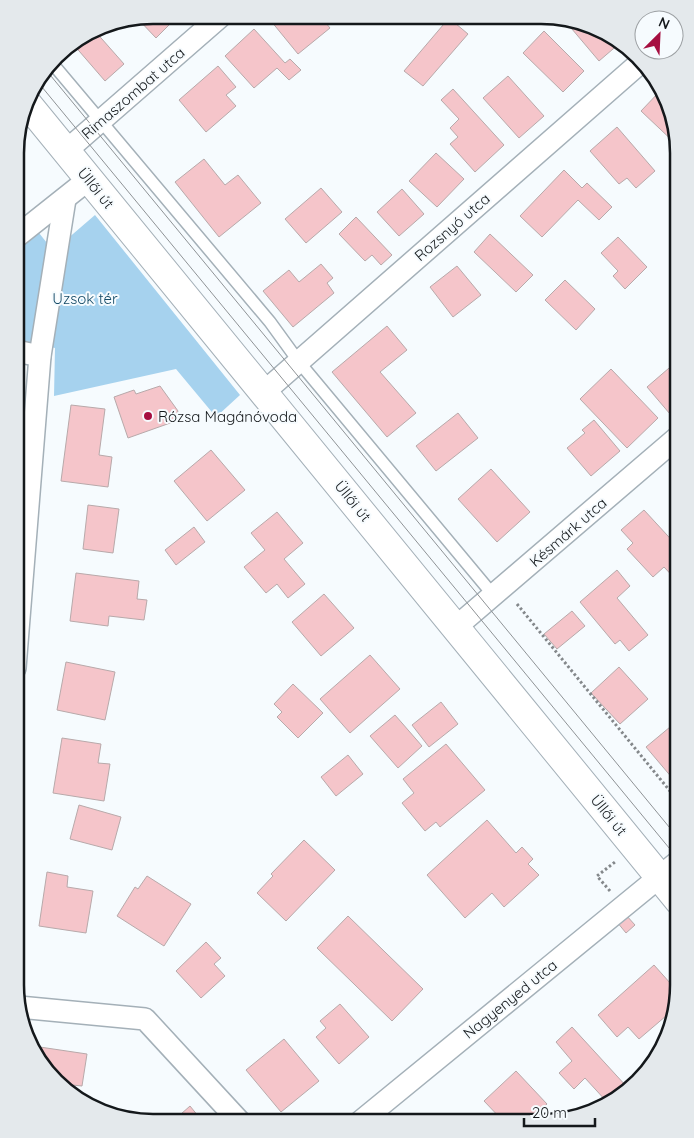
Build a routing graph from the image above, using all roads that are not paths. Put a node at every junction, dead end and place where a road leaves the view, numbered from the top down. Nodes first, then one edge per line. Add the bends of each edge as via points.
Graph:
1 (212, 24) edge
2 (636, 66) edge
3 (56, 68) edge
4 (32, 109) edge
5 (101, 121) junction
6 (66, 151) junction
7 (89, 179) junction
8 (65, 199) junction
9 (24, 231) edge
10 (24, 353) edge
11 (40, 356) junction
12 (299, 362) junction
13 (263, 393) junction
14 (670, 444) edge
15 (24, 556) edge
16 (499, 592) junction
17 (456, 627) junction
18 (669, 869) edge
19 (26, 1008) edge
20 (233, 1114) edge
21 (370, 1114) edge

1 - 5 street, Rimaszombat utca
2 - 12 street, Rozsnyó utca
3 - 5 lane
4 - 6 main road, Üllői út
5 - 6 street, Rimaszombat utca
5 - 12 lane via 270,322
6 - 7 main road, Üllői út
7 - 8 street
7 - 13 main road, Üllői út
8 - 9 street
8 - 11 street
10 - 11 street
11 - 15 street
12 - 13 street, Rozsnyó utca
12 - 16 lane
13 - 17 main road, Üllői út
14 - 16 street, Késmárk utca
16 - 17 street, Késmárk utca
17 - 18 main road, Üllői út
18 - 21 street, Nagyenyed utca
19 - 20 street via 145,1019

